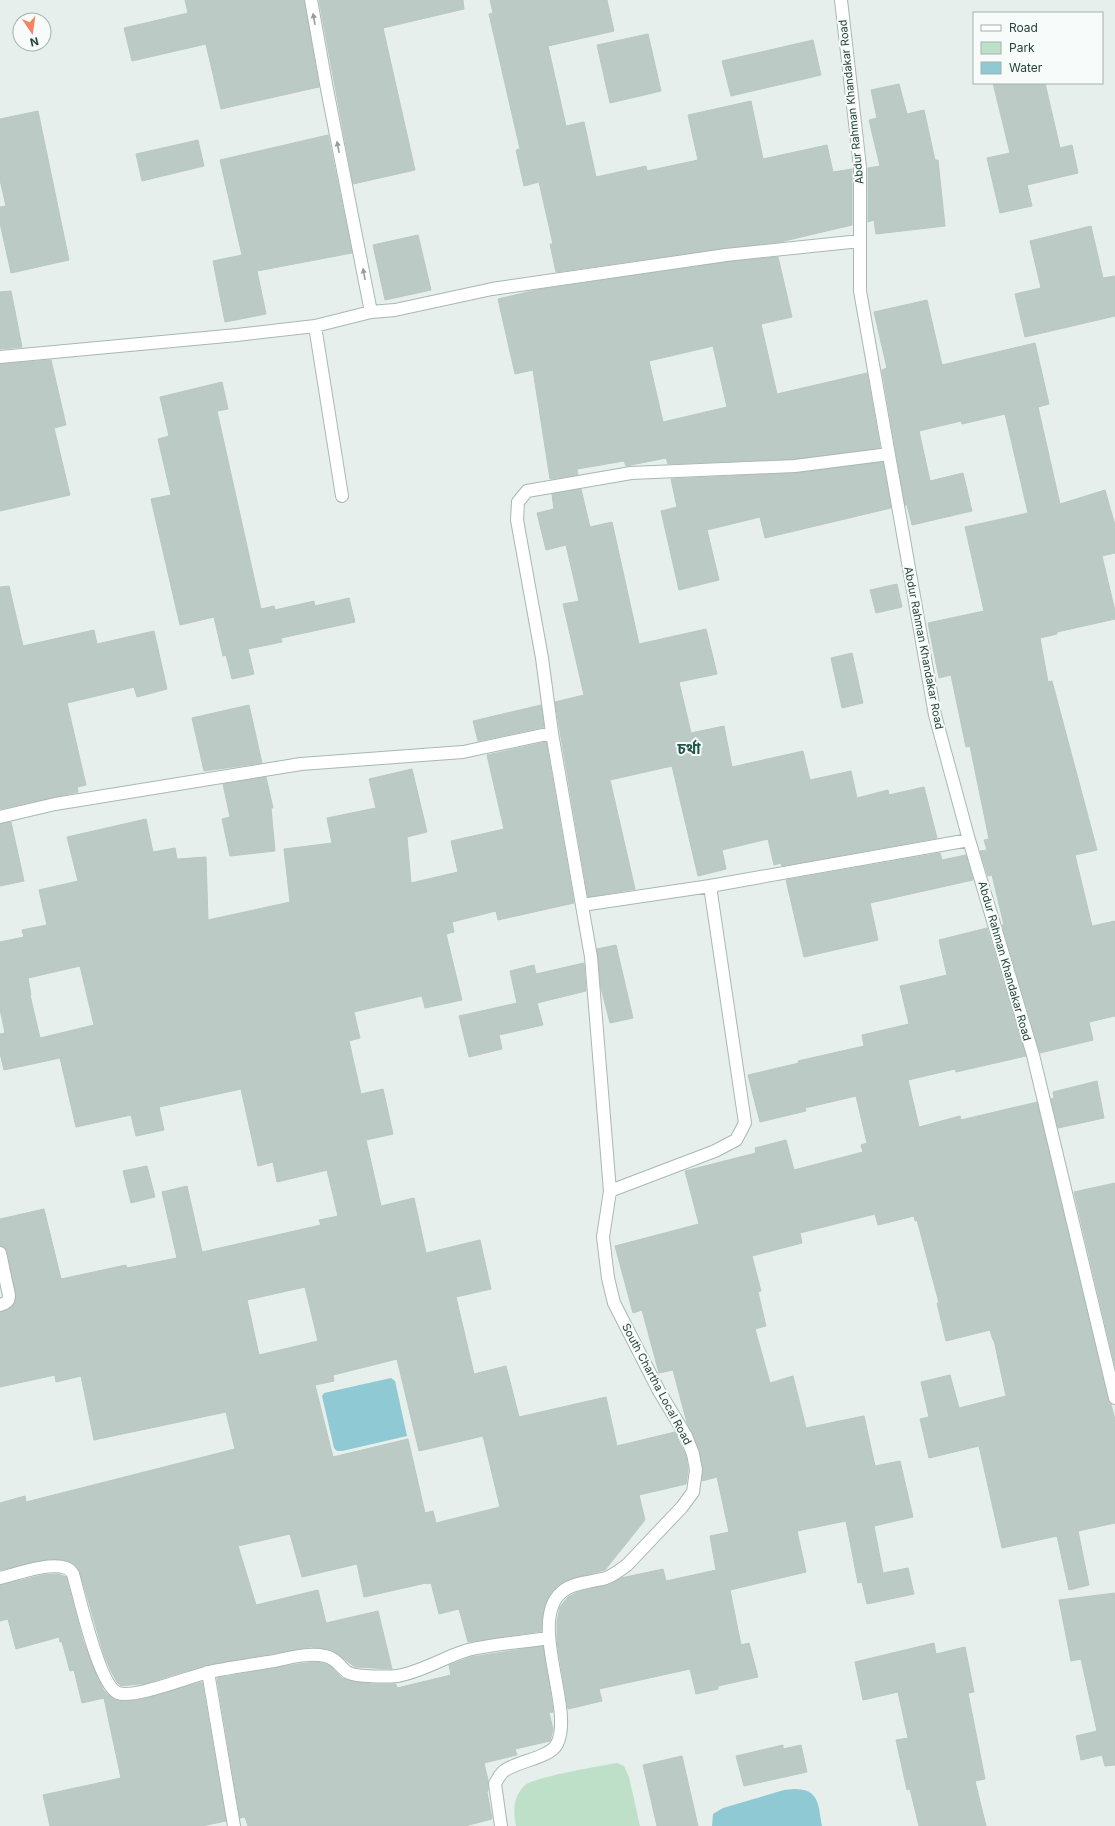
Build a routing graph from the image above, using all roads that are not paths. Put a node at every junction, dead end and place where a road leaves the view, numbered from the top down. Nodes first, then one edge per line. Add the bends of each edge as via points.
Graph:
1 (311, 0) edge
2 (841, 0) edge
3 (860, 241) junction
4 (371, 312) junction
5 (315, 326) junction
6 (0, 357) edge
7 (889, 454) junction
8 (342, 496) dead end
9 (552, 732) junction
10 (0, 817) edge
11 (969, 840) junction
12 (710, 886) junction
13 (582, 905) junction
14 (610, 1191) junction
15 (0, 1253) edge
16 (0, 1305) edge
17 (1115, 1398) edge
18 (0, 1578) edge
19 (549, 1638) junction
20 (208, 1672) junction
21 (234, 1826) edge
22 (501, 1826) edge

4 -> 1 street
2 - 3 street, Abdur Rahman Khandakar Road via 860,167
3 - 4 street via 726,255 492,289 395,310
3 - 7 street, Abdur Rahman Khandakar Road via 860,291
4 - 5 street
5 - 6 street
5 - 8 street
7 - 9 street, South Chartha Local Road via 795,466 631,473 527,491 518,502 517,520 542,658
7 - 11 street, Abdur Rahman Khandakar Road via 935,715
9 - 10 street via 463,752 301,764 55,804
9 - 13 street, South Chartha Local Road
11 - 12 street
11 - 17 street, Abdur Rahman Khandakar Road via 1033,1055
12 - 13 street
12 - 14 street via 745,1123 736,1140 715,1151
13 - 14 street, South Chartha Local Road via 591,958
14 - 19 street, South Chartha Local Road via 603,1238 614,1303 659,1391 686,1436 696,1470 693,1492 682,1507 618,1573 562,1591 551,1606
15 - 16 street via 9,1295 9,1300
18 - 20 street via 41,1568 68,1568 73,1574 89,1634 106,1680 111,1688 119,1693 130,1694
19 - 20 street via 468,1650 398,1676 349,1673 340,1663 318,1655
19 - 22 street, South Chartha Local Road via 562,1728 552,1751 503,1772 495,1784
20 - 21 street

